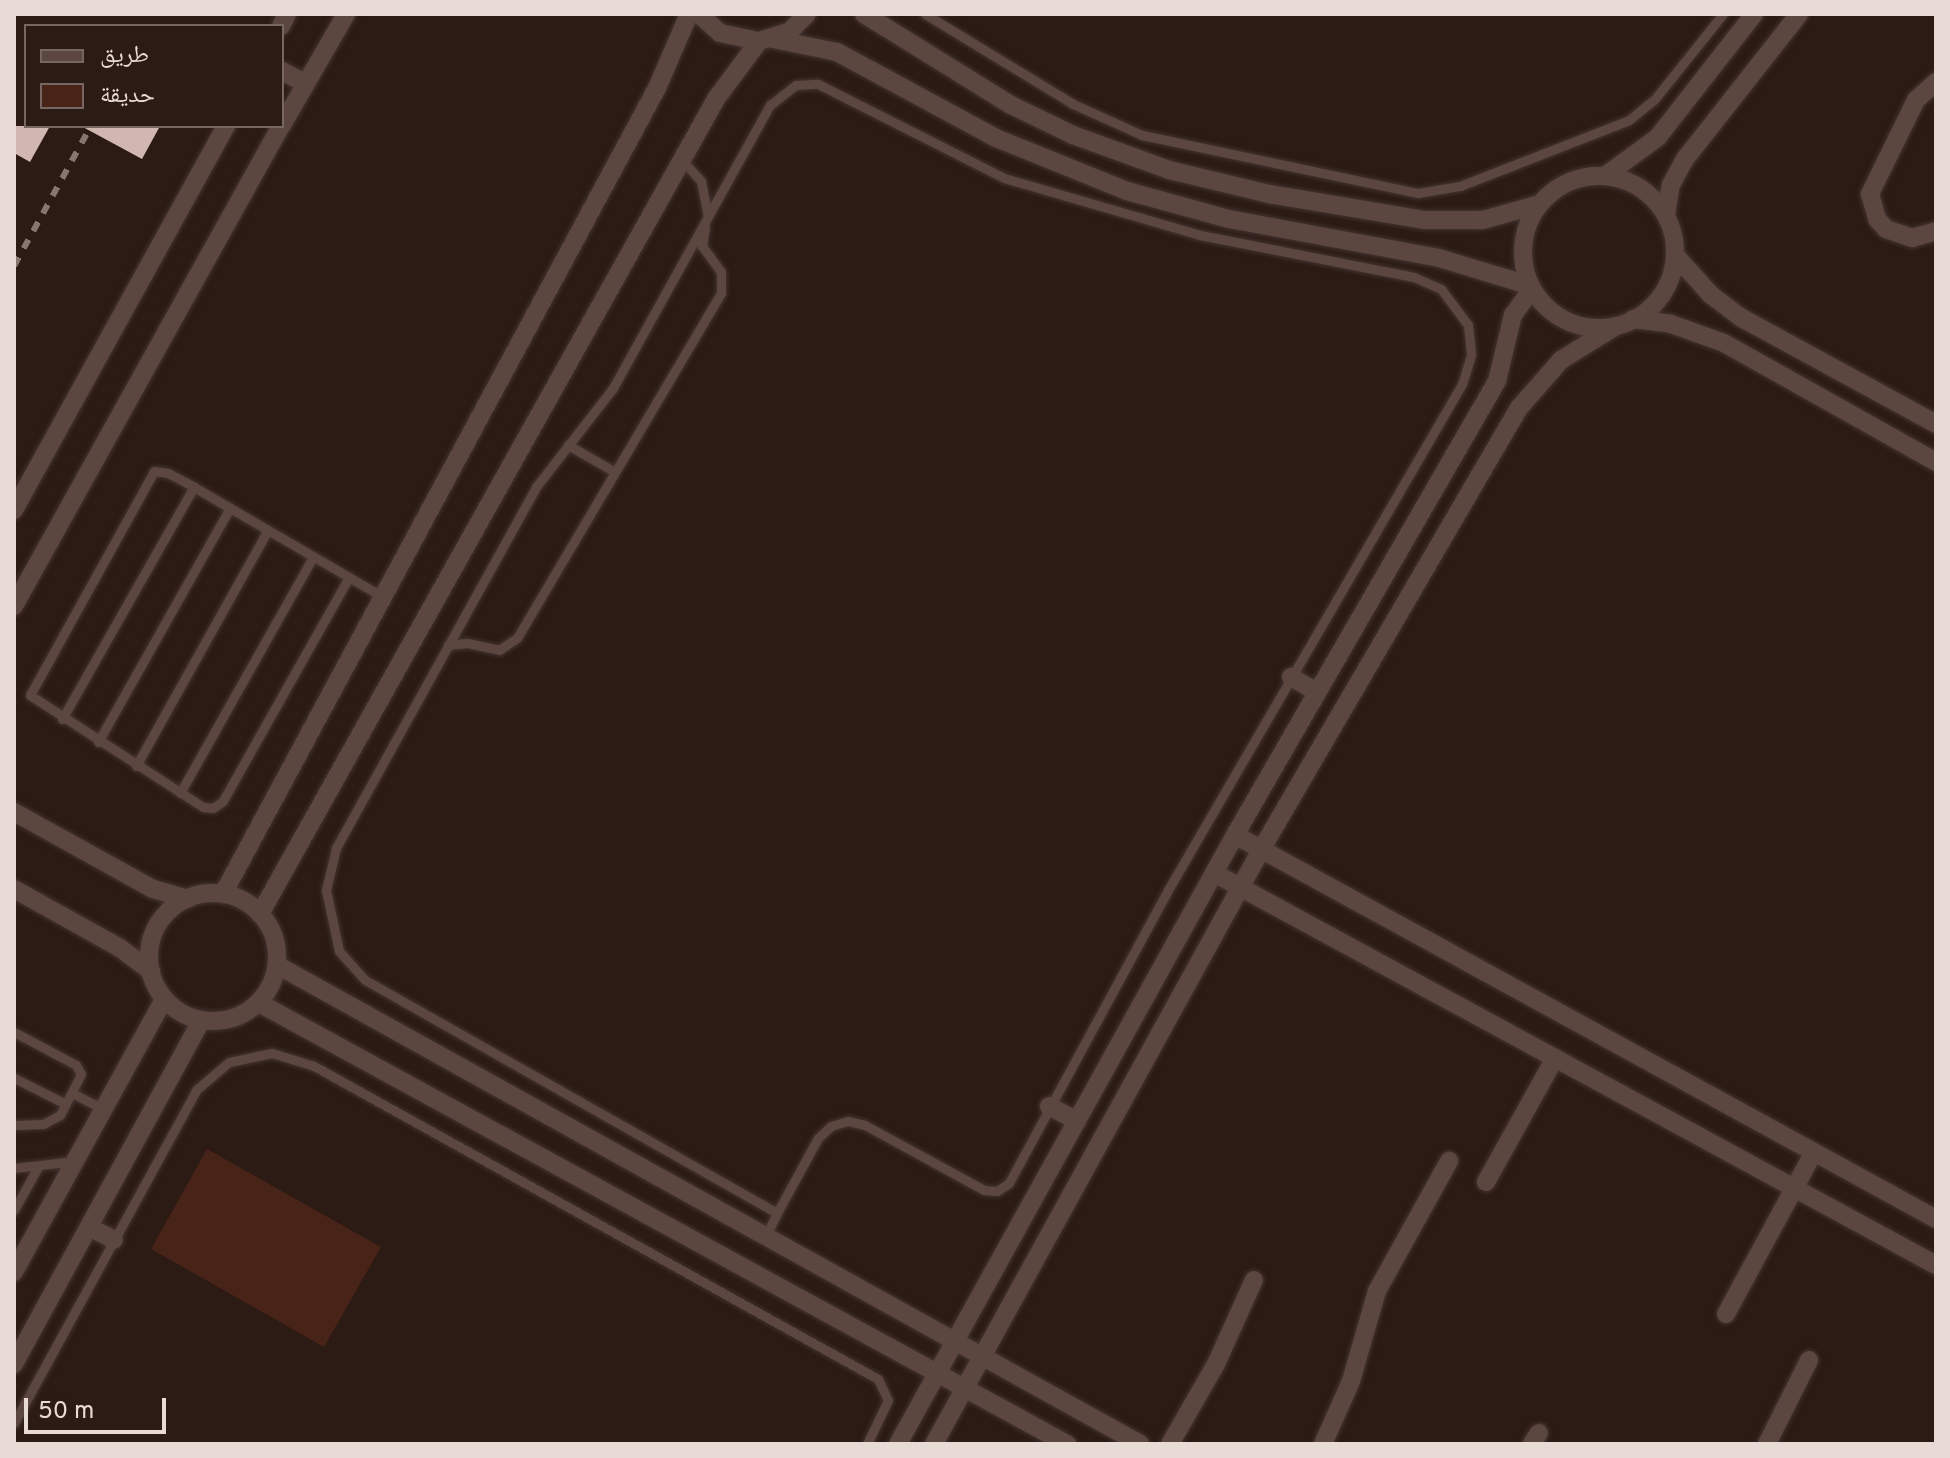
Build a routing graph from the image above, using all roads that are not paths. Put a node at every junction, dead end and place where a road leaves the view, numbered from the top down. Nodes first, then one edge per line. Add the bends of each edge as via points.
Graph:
1 (346, 14) edge
2 (689, 14) edge
3 (699, 14) edge
4 (807, 14) edge
5 (864, 14) edge
6 (925, 14) edge
7 (1723, 14) edge
8 (1754, 14) edge
9 (1799, 14) edge
10 (766, 40) junction
11 (284, 72) edge
12 (1936, 82) edge
13 (305, 83) junction
14 (284, 121) edge
15 (225, 128) edge
16 (280, 128) edge
17 (682, 160) junction
18 (1605, 176) junction
19 (1540, 204) junction
20 (1666, 215) junction
21 (707, 218) junction
22 (1936, 231) edge
23 (1675, 255) junction
24 (1532, 287) junction
25 (1625, 322) junction
26 (1936, 424) edge
27 (568, 445) junction
28 (1936, 462) edge
29 (615, 472) junction
30 (194, 487) junction
31 (230, 508) junction
32 (14, 510) edge
33 (268, 530) junction
34 (313, 557) junction
35 (349, 577) junction
36 (383, 597) junction
37 (14, 606) edge
38 (448, 645) junction
39 (1291, 677) junction
40 (1317, 692) junction
41 (62, 719) junction
42 (98, 742) junction
43 (136, 766) junction
44 (180, 793) junction
45 (14, 812) edge
46 (1235, 835) junction
47 (1261, 850) junction
48 (1214, 873) junction
49 (1241, 887) junction
50 (14, 889) edge
51 (223, 894) junction
52 (188, 899) junction
53 (260, 914) junction
54 (277, 965) junction
55 (151, 971) junction
56 (164, 999) junction
57 (259, 1003) junction
58 (201, 1021) junction
59 (14, 1032) edge
60 (1555, 1058) junction
61 (14, 1078) edge
62 (72, 1093) junction
63 (66, 1104) junction
64 (1049, 1106) junction
65 (103, 1109) junction
66 (1077, 1121) junction
67 (16, 1124) edge
68 (1814, 1152) junction
69 (75, 1161) junction
70 (1449, 1161) dead end
71 (39, 1165) junction
72 (16, 1170) edge
73 (1486, 1182) dead end
74 (1794, 1188) junction
75 (14, 1210) edge
76 (777, 1213) junction
77 (1936, 1219) edge
78 (89, 1227) junction
79 (765, 1237) junction
80 (114, 1240) junction
81 (1936, 1265) edge
82 (14, 1272) edge
83 (1254, 1280) dead end
84 (1726, 1314) dead end
85 (954, 1342) junction
86 (982, 1357) junction
87 (1809, 1360) dead end
88 (14, 1364) edge
89 (938, 1373) junction
90 (965, 1388) junction
91 (14, 1423) edge
92 (867, 1444) edge
93 (898, 1444) edge
94 (934, 1444) edge
95 (1067, 1444) edge
96 (1140, 1444) edge
97 (1170, 1444) edge
98 (1323, 1444) edge
99 (1767, 1444) edge

1 - 13 street
2 - 36 street via 657,88
3 - 10 street via 720,33
4 - 10 street
5 - 19 street via 971,83 1042,120 1202,179 1425,220 1483,220
6 - 7 lane via 1073,104 1142,135 1418,193 1460,186 1629,120 1654,100
8 - 18 street via 1658,137
9 - 20 street via 1685,159 1671,185
10 - 17 street via 726,84
10 - 24 street via 837,52 996,138 1127,191 1229,219 1439,258
11 - 13 street
12 - 22 street via 1916,100 1870,194 1877,219 1886,229 1912,238
13 - 14 street
15 - 32 street
16 - 37 street
17 - 21 lane via 701,181
17 - 53 street
18 - 19 street via 1569,182
18 - 20 street via 1644,190
19 - 24 street via 1523,243
20 - 23 street
21 - 27 lane via 613,388
21 - 29 lane via 702,246 721,272 723,286
21 - 39 lane via 777,96 796,85 818,84 1004,178 1186,232 1414,277 1441,289 1468,325 1468,370
23 - 25 street via 1663,293
23 - 26 street via 1698,283 1740,317
24 - 25 street via 1568,321 1592,327
24 - 40 street via 1513,315 1497,381
25 - 28 street via 1671,324 1724,343
25 - 47 street via 1561,360 1519,408
27 - 29 lane
27 - 38 lane via 536,487
29 - 38 lane via 512,644 491,650 467,643
30 - 31 lane
30 - 41 lane
30 - 41 lane via 163,470 150,474 30,688 34,702
31 - 33 lane
31 - 42 lane
33 - 34 lane
33 - 43 lane
34 - 35 lane
34 - 44 lane
35 - 36 lane
35 - 44 lane via 223,801 208,808
36 - 51 street
38 - 76 lane via 336,848 326,890 339,951 365,980 397,1003
39 - 40 street
39 - 64 lane
40 - 46 street
41 - 42 lane
42 - 43 lane
43 - 44 lane
45 - 52 street via 153,889
46 - 47 street
46 - 48 street
47 - 49 street
47 - 68 street
48 - 49 street
48 - 66 street
49 - 60 street
49 - 86 street
50 - 55 street
51 - 52 street
51 - 53 street
52 - 55 street via 161,921 153,936
53 - 54 street via 271,929
54 - 57 street
54 - 79 street
55 - 56 street
56 - 58 street
56 - 65 street
57 - 58 street via 222,1021
57 - 89 street
58 - 78 street
59 - 62 lane via 78,1067 80,1078
60 - 73 street
60 - 74 street
61 - 63 lane
62 - 63 lane
62 - 65 lane
63 - 67 lane via 52,1120
64 - 66 street
64 - 76 lane via 1009,1183 990,1191 865,1125 839,1122 818,1138
65 - 69 street
66 - 85 street
68 - 74 street
68 - 77 street
69 - 71 lane
69 - 82 street
70 - 98 street via 1377,1291 1351,1381
71 - 72 lane
71 - 75 lane
74 - 81 street
74 - 84 street
76 - 79 lane
78 - 80 street
78 - 88 street
79 - 85 street
80 - 91 lane
80 - 92 lane via 206,1079 243,1057 286,1055 878,1379 888,1400
83 - 97 street via 1216,1364
85 - 86 street
85 - 89 street
86 - 90 street
86 - 96 street
87 - 99 street
89 - 90 street
89 - 93 street
90 - 94 street
90 - 95 street

